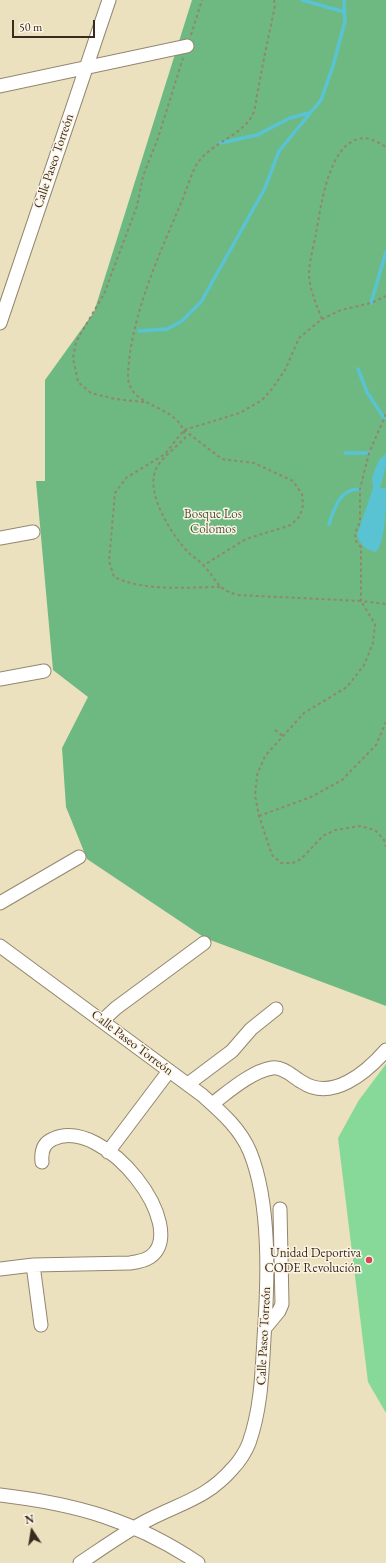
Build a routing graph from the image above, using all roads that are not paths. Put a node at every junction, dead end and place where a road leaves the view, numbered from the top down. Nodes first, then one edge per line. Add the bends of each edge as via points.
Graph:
1 (109, 0) edge
2 (187, 46) road end
3 (86, 68) junction
4 (0, 86) edge
5 (0, 323) edge
6 (33, 532) dead end
7 (0, 538) edge
8 (44, 671) dead end
9 (0, 678) edge
10 (79, 857) dead end
11 (0, 903) edge
12 (204, 943) dead end
13 (0, 946) edge
14 (276, 1009) dead end
15 (102, 1021) junction
16 (386, 1050) edge
17 (169, 1071) junction
18 (188, 1084) junction
19 (212, 1104) junction
20 (108, 1152) junction
21 (42, 1162) dead end
22 (280, 1209) dead end
23 (29, 1266) junction
24 (0, 1269) edge
25 (41, 1325) dead end
26 (265, 1328) junction
27 (0, 1495) edge
28 (135, 1528) junction
29 (80, 1563) edge
30 (198, 1563) edge

1 - 3 street, Calle Paseo Torreón
2 - 3 street
3 - 4 street
3 - 5 street, Calle Paseo Torreón
6 - 7 street
8 - 9 street
10 - 11 street
12 - 15 street
13 - 15 street, Calle Paseo Torreón
14 - 18 street via 251,1029 232,1051
15 - 17 street, Calle Paseo Torreón
16 - 19 street via 346,1084 317,1088 304,1084 286,1071 274,1068 261,1071
17 - 18 street, Calle Paseo Torreón
17 - 20 street
18 - 19 street, Calle Paseo Torreón
19 - 26 street, Calle Paseo Torreón via 240,1133 250,1152 258,1179 267,1254
20 - 21 street via 75,1134 46,1143 41,1154
20 - 23 street via 136,1176 148,1193 158,1221 158,1247 151,1256 130,1263
22 - 26 street via 282,1304
23 - 24 street
23 - 25 street
26 - 28 street, Calle Paseo Torreón via 261,1395 249,1444 234,1467 216,1486
27 - 28 street via 70,1506 115,1519
28 - 29 street, Calle Paseo Torreón
28 - 30 street via 158,1538

